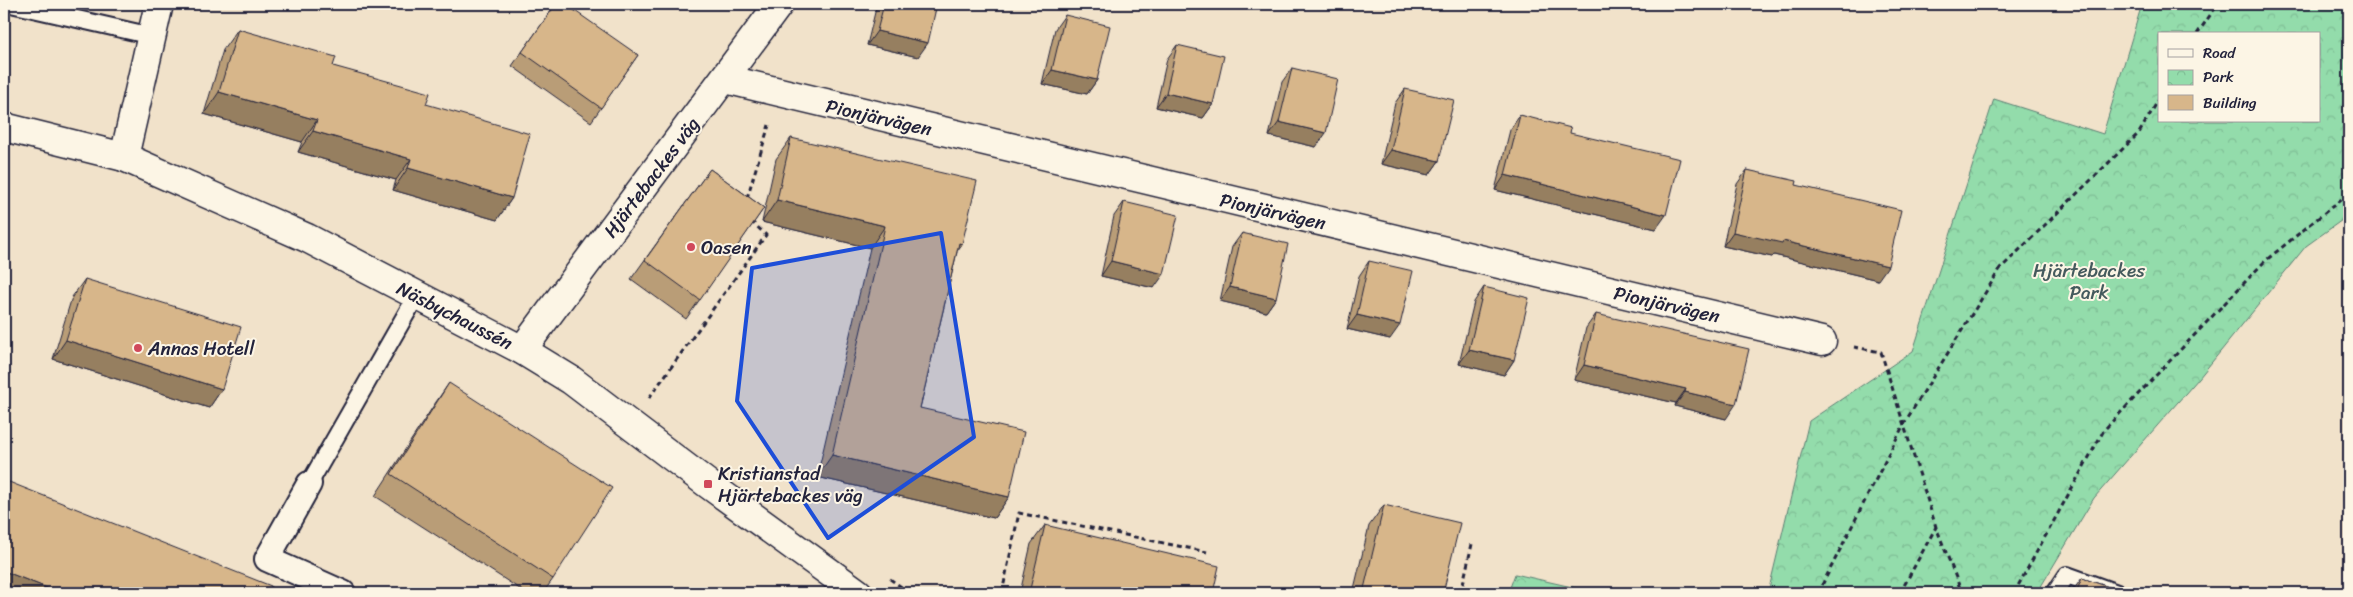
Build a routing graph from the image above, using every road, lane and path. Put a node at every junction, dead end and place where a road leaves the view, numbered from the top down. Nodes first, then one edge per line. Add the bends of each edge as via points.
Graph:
1 (11, 4) edge
2 (159, 4) edge
3 (779, 4) edge
4 (2218, 4) edge
5 (2198, 32) edge
6 (152, 36) junction
7 (725, 79) junction
8 (779, 94) junction
9 (2158, 101) edge
10 (4, 126) edge
11 (124, 157) junction
12 (2349, 193) edge
13 (745, 202) edge
14 (748, 218) edge
15 (417, 295) junction
16 (1822, 340) joint
17 (522, 350) junction
18 (646, 403) dead end
19 (1905, 422) junction
20 (309, 484) joint
21 (1936, 527) junction
22 (1472, 544) dead end
23 (1208, 552) dead end
24 (343, 593) edge
25 (858, 593) edge
26 (1002, 593) edge
27 (1461, 593) edge
28 (1818, 593) edge
29 (1900, 593) edge
30 (1962, 593) edge
31 (2014, 593) edge
32 (2055, 593) edge
33 (2117, 593) edge

1 - 6 lane
2 - 6 street
3 - 7 street, Hjärtebackes väg
4 - 5 path
6 - 11 street
7 - 8 street, Pionjärvägen
7 - 17 street, Hjärtebackes väg
8 - 13 path
8 - 16 street, Pionjärvägen
9 - 19 path via 2140,133 2000,269
10 - 11 street, Näsbychaussén
11 - 15 street, Näsbychaussén via 307,238
12 - 31 path via 2264,260 2104,430
14 - 18 path via 766,235
15 - 17 street, Näsbychaussén
15 - 20 lane
16 - 19 path via 1881,352
17 - 25 street, Näsbychaussén via 571,380
19 - 21 path
19 - 28 path
20 - 24 street via 267,558
21 - 29 path
21 - 30 path
22 - 27 path
23 - 26 path via 1019,512
32 - 33 lane via 2067,575

